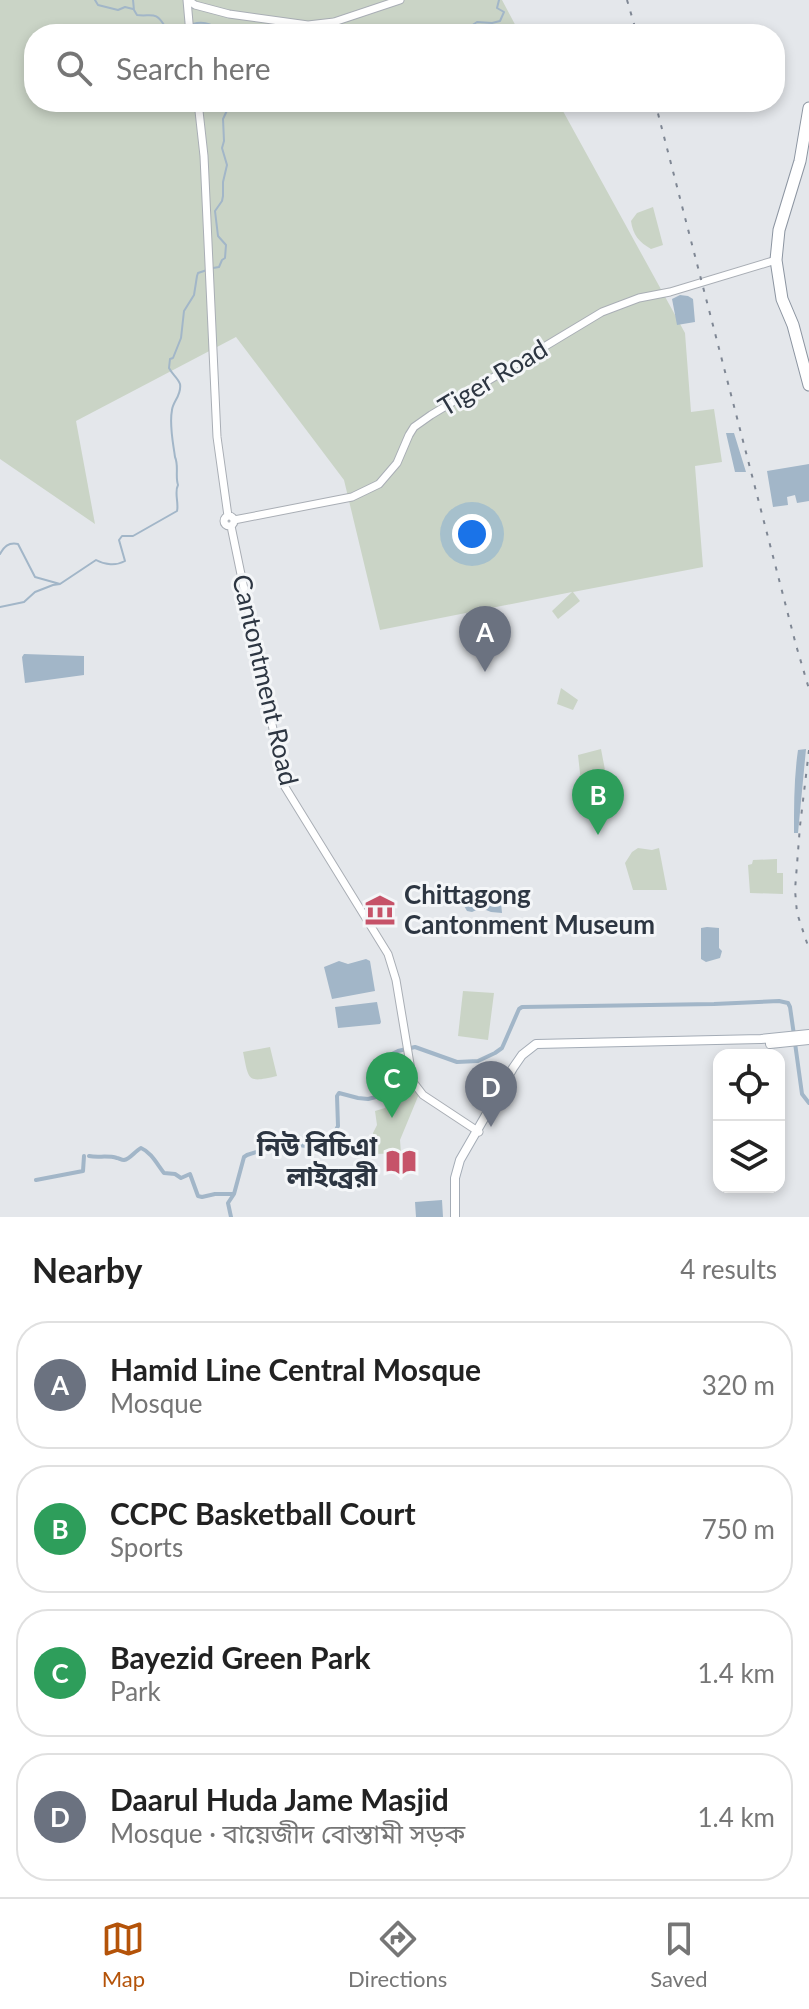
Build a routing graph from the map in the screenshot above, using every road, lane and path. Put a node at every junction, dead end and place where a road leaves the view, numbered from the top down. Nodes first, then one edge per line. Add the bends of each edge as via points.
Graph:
1 (187, 0) edge
2 (400, 0) edge
3 (189, 24) edge
4 (301, 24) edge
5 (317, 24) edge
6 (809, 108) edge
7 (199, 112) edge
8 (809, 122) edge
9 (776, 260) junction
10 (809, 371) edge
11 (809, 385) edge
12 (231, 520) junction
13 (809, 1034) edge
14 (793, 1039) junction
15 (809, 1040) edge
16 (478, 1132) junction
17 (457, 1217) edge

1 - 3 street
1 - 4 street via 229,14
2 - 5 street
6 - 9 highway
7 - 12 street, Cantontment Road via 217,437
8 - 10 highway via 779,246 783,294
9 - 11 highway via 782,299
9 - 12 street, Tiger Road via 602,312 414,427 397,463 379,484 352,497
12 - 16 street, Cantontment Road via 285,787 388,954 413,1082
13 - 14 main road
14 - 15 main road
14 - 16 main road via 538,1049 518,1067
16 - 17 main road via 460,1172

